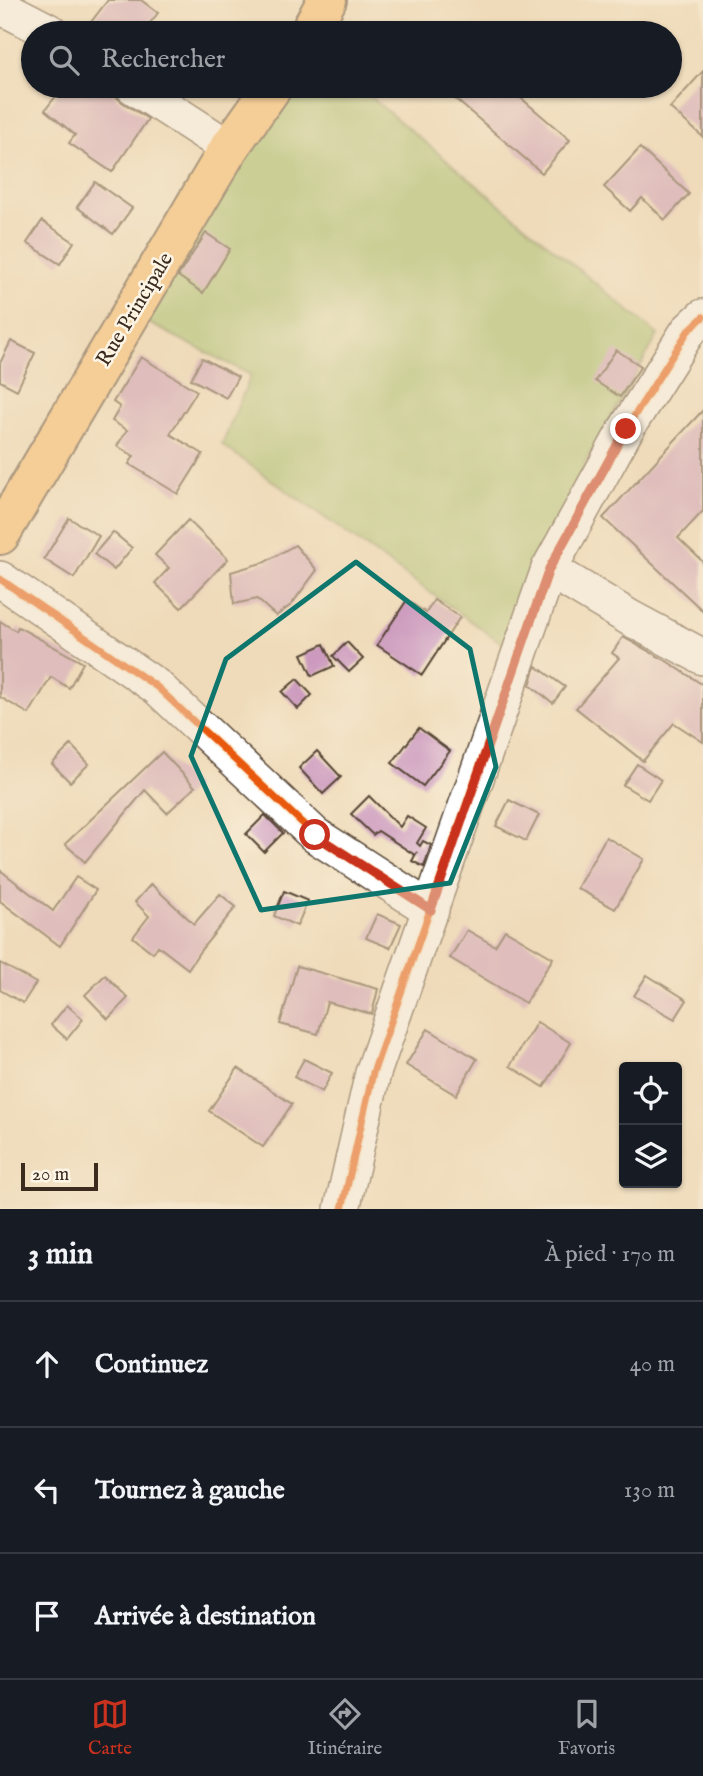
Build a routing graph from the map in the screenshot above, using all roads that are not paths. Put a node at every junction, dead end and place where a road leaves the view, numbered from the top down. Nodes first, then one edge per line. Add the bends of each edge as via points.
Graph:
1 (327, 0) edge
2 (0, 6) edge
3 (29, 21) edge
4 (316, 21) edge
5 (152, 98) edge
6 (264, 98) edge
7 (229, 148) junction
8 (703, 317) edge
9 (0, 535) edge
10 (549, 569) junction
11 (0, 579) edge
12 (703, 657) edge
13 (431, 910) junction
14 (342, 1209) edge

1 - 4 main road
2 - 3 street
5 - 7 street
6 - 7 main road, Rue Principale
7 - 9 main road, Rue Principale
8 - 10 street via 688,331 626,429
10 - 12 street
10 - 13 street
11 - 13 street via 157,687 315,835
13 - 14 street via 373,1073

